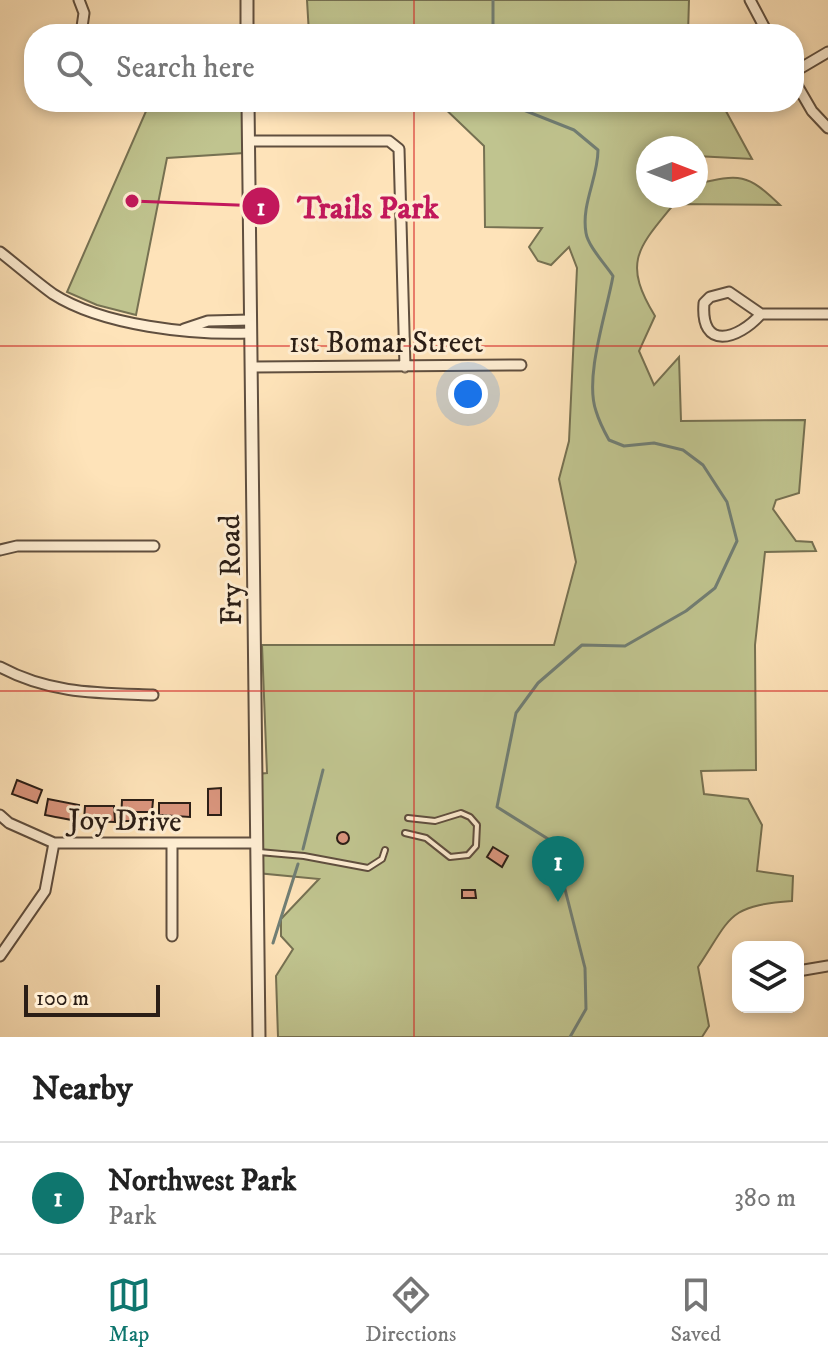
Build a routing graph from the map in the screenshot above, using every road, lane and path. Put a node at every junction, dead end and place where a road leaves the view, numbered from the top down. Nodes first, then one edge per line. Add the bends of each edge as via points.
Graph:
1 (79, 0) edge
2 (247, 0) edge
3 (750, 0) edge
4 (82, 24) edge
5 (247, 24) edge
6 (763, 24) edge
7 (828, 52) edge
8 (804, 66) edge
9 (804, 97) edge
10 (248, 112) edge
11 (828, 128) edge
12 (248, 141) junction
13 (0, 252) edge
14 (761, 314) junction
15 (828, 314) edge
16 (250, 320) junction
17 (184, 329) junction
18 (250, 333) junction
19 (521, 365) dead end
20 (251, 367) junction
21 (405, 367) junction
22 (154, 546) dead end
23 (0, 550) edge
24 (0, 667) edge
25 (153, 695) dead end
26 (0, 815) edge
27 (408, 818) dead end
28 (405, 833) dead end
29 (54, 843) junction
30 (172, 845) junction
31 (257, 848) junction
32 (385, 850) dead end
33 (172, 936) dead end
34 (0, 956) edge
35 (828, 966) edge
36 (804, 970) edge
37 (259, 1037) edge

1 - 4 street
2 - 5 street
3 - 6 street
7 - 8 street
9 - 11 street
10 - 12 street, Fry Road
12 - 16 street, Fry Road
12 - 21 street via 389,141 399,149
13 - 17 street via 55,295 108,318
14 - 14 street via 729,292 704,303 711,332 730,337
14 - 15 street
16 - 17 street via 208,321
16 - 18 street, Fry Road
17 - 18 street via 207,335
18 - 20 street, Fry Road
19 - 21 street, 1st Bomar Street
20 - 21 street, 1st Bomar Street
20 - 31 street, Fry Road
22 - 23 street
24 - 25 street via 63,692
26 - 29 street, Joy Drive
27 - 28 lane via 435,821 461,813 470,817 479,836 468,855 458,857 426,838
29 - 30 street, Joy Drive
29 - 34 street via 45,891
30 - 31 street, Joy Drive
30 - 33 street
31 - 32 lane via 368,868
31 - 37 street, Fry Road
35 - 36 street

